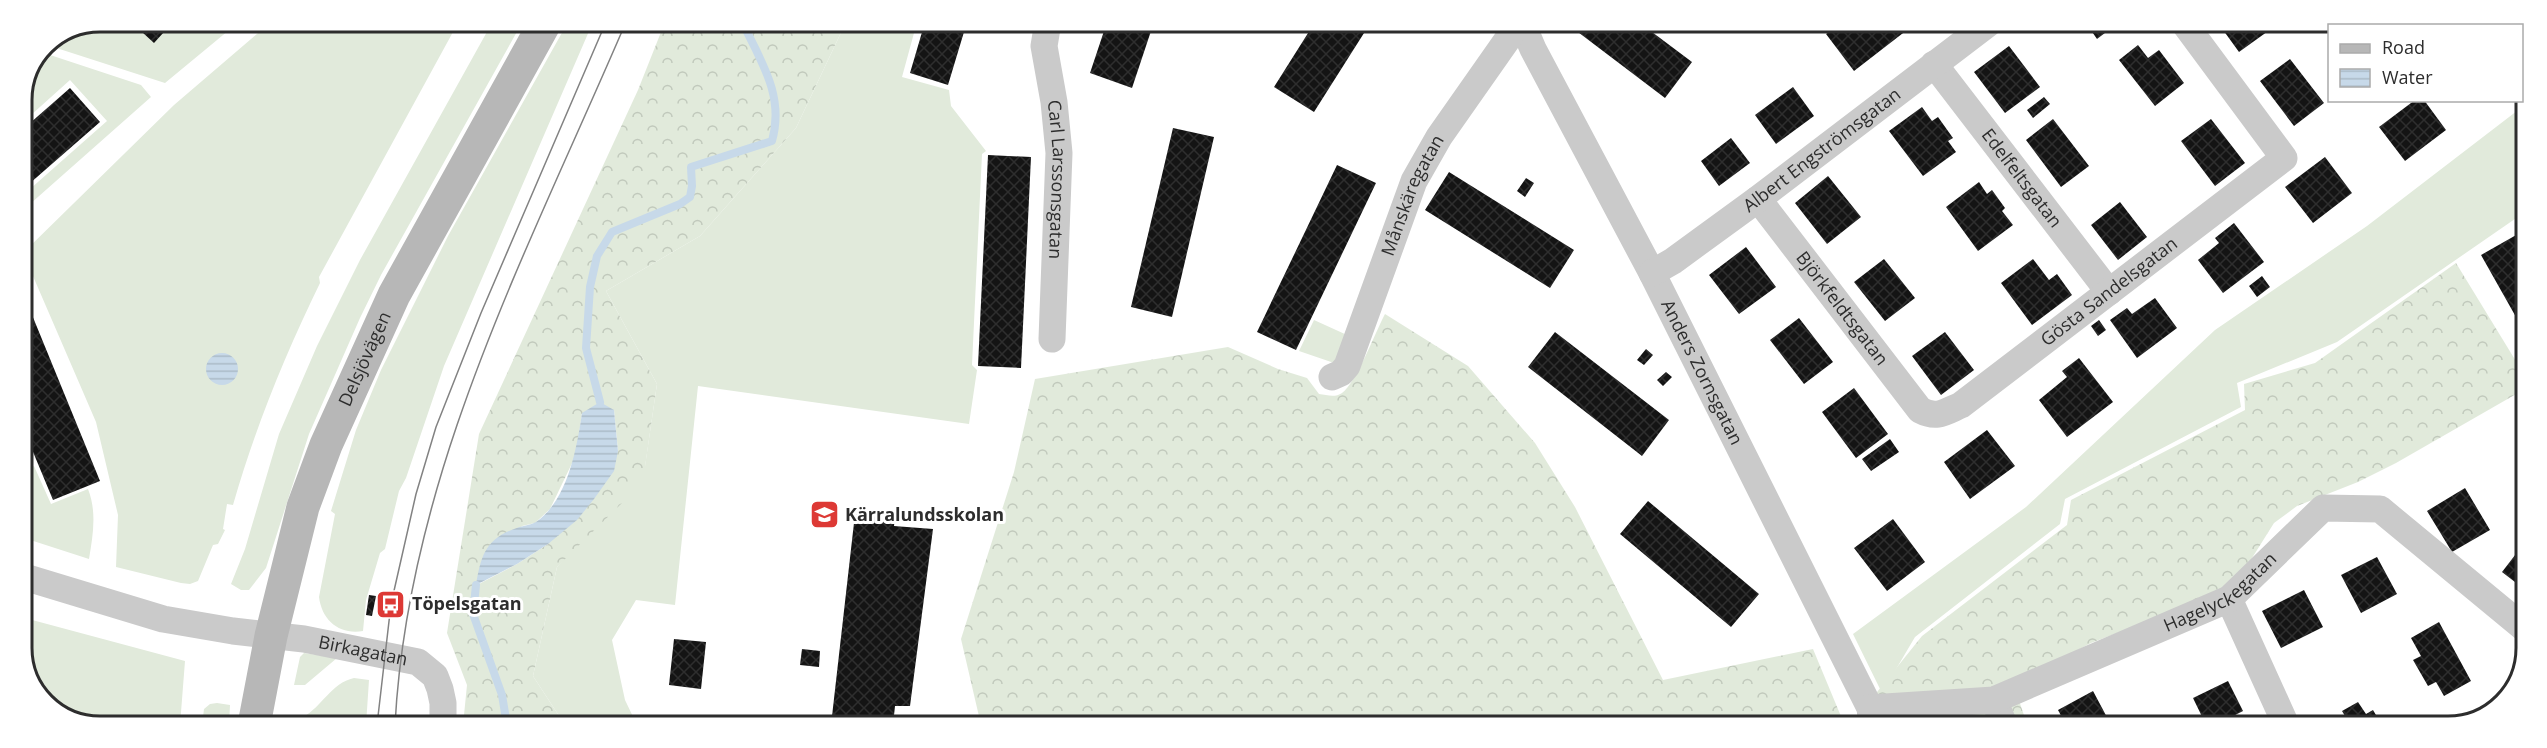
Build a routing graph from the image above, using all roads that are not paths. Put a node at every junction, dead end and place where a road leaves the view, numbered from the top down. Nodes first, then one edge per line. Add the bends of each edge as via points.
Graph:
1 (540, 32) edge
2 (1046, 32) edge
3 (1514, 32) edge
4 (1525, 32) edge
5 (1977, 32) edge
6 (2191, 32) edge
7 (1934, 64) junction
8 (1758, 199) junction
9 (1652, 273) junction
10 (2109, 292) junction
11 (1052, 339) dead end
12 (1332, 377) dead end
13 (1930, 416) joint
14 (32, 579) edge
15 (2229, 599) junction
16 (2516, 621) edge
17 (271, 636) junction
18 (1994, 700) junction
19 (256, 716) edge
20 (443, 716) edge
21 (1871, 716) edge
22 (1878, 716) edge
23 (2001, 716) edge
24 (2281, 716) edge

1 - 17 street, Delsjövägen via 394,295 354,380 303,507
2 - 11 street, Carl Larssonsgatan via 1044,46 1059,153
3 - 12 street, Månskäregatan via 1439,137 1414,181 1347,366
4 - 9 street, Anders Zornsgatan
5 - 7 street, Albert Engströmsgatan
6 - 10 street, Gösta Sandelsgatan via 2284,158
7 - 8 street, Albert Engströmsgatan
7 - 10 street, Edelfeltsgatan
8 - 9 street, Albert Engströmsgatan
8 - 13 street, Björkfeldtsgatan via 1920,410
9 - 21 street, Anders Zornsgatan
10 - 13 street, Gösta Sandelsgatan via 1961,405
14 - 17 street via 164,619
15 - 16 street, Hagelyckegatan via 2323,508 2380,509
15 - 18 street, Hagelyckegatan
15 - 24 street
17 - 19 street, Delsjövägen
17 - 20 street, Birkagatan via 418,662 437,683
18 - 22 street, Hagelyckegatan
18 - 23 street

